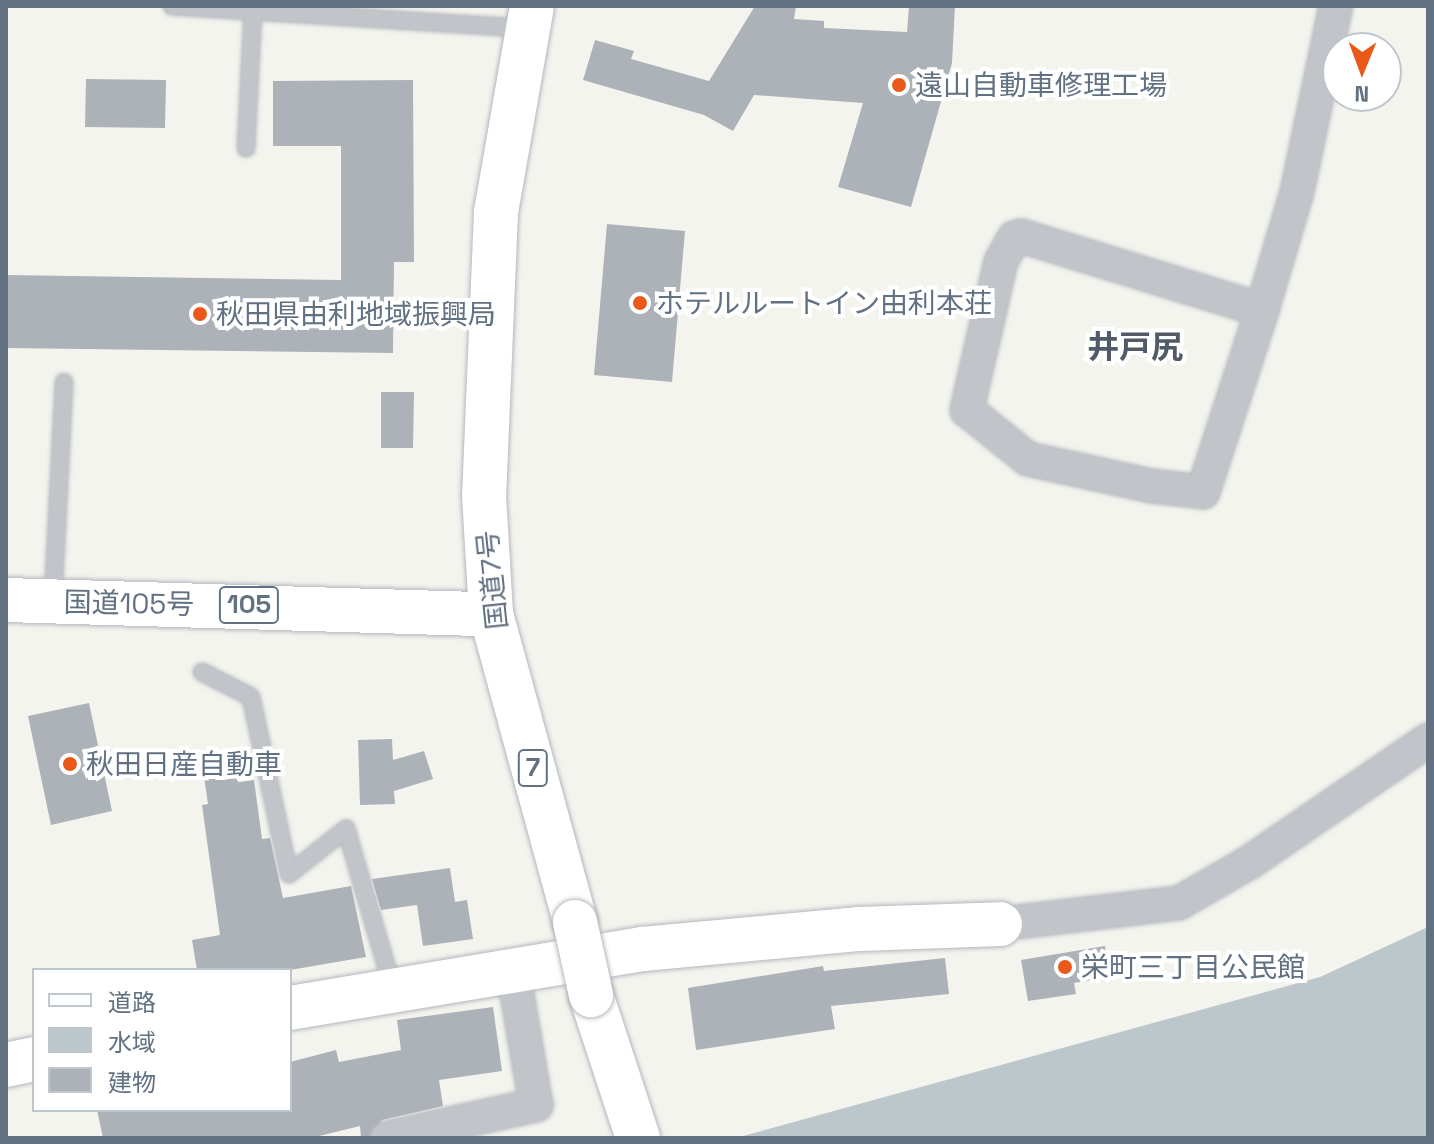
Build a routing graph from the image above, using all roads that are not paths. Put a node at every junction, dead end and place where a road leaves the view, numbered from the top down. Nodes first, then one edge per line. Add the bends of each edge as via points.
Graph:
1 (172, 6) edge
2 (1336, 6) edge
3 (253, 11) junction
4 (530, 17) edge
5 (246, 148) dead end
6 (1262, 310) junction
7 (64, 382) dead end
8 (6, 600) edge
9 (53, 601) junction
10 (491, 614) junction
11 (202, 672) dead end
12 (1428, 740) edge
13 (1000, 924) joint
14 (513, 971) junction
15 (394, 991) junction
16 (292, 1008) edge
17 (32, 1059) edge
18 (6, 1065) edge
19 (633, 1123) edge
20 (387, 1138) edge

1 - 3 lane
2 - 6 street via 1297,192
3 - 4 lane
3 - 5 lane
4 - 10 main road, 国道7号 / 7 via 496,212 484,495
6 - 6 street via 1203,492 1028,459 967,410 1001,261 1014,238
7 - 9 lane
8 - 9 main road, 国道105号 / 105
9 - 10 main road, 国道105号 / 105
10 - 19 main road, 国道7号 / 7, bridge via 591,995
11 - 15 lane via 251,697 289,874 346,829
12 - 13 street via 1250,862 1179,903
13 - 14 main road via 860,929 643,949
14 - 15 main road
14 - 20 street via 536,1105
15 - 16 main road
17 - 18 main road

